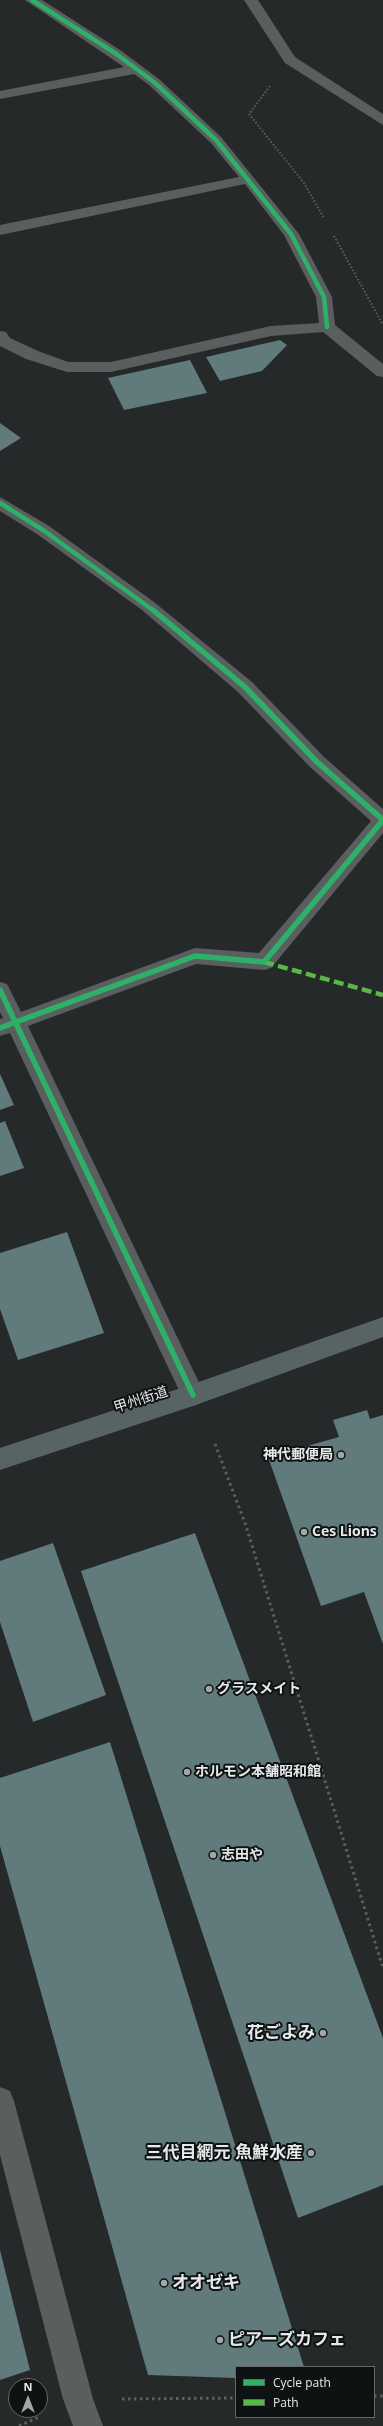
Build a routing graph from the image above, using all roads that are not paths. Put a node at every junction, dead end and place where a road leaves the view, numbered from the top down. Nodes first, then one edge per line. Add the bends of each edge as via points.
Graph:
1 (32, 0) edge
2 (251, 0) edge
3 (135, 69) junction
4 (0, 95) edge
5 (383, 121) edge
6 (249, 179) junction
7 (0, 230) edge
8 (327, 327) junction
9 (0, 336) edge
10 (383, 372) edge
11 (0, 503) edge
12 (0, 990) edge
13 (8, 1026) edge
14 (382, 1330) edge
15 (193, 1395) junction
16 (0, 1459) edge
17 (0, 2101) edge
18 (88, 2426) edge

1 - 3 street via 115,53
2 - 5 street via 290,60
3 - 4 street
3 - 6 street via 154,82 216,140
6 - 7 street
6 - 8 street via 295,241 324,297
8 - 9 street via 272,331 111,367 66,367 4,342
8 - 10 street
11 - 13 street via 43,530 148,606 245,688 317,762 383,820 264,962 194,956
12 - 13 street
13 - 15 street
14 - 15 highway, 甲州街道
15 - 16 highway, 甲州街道
17 - 18 street via 78,2399

